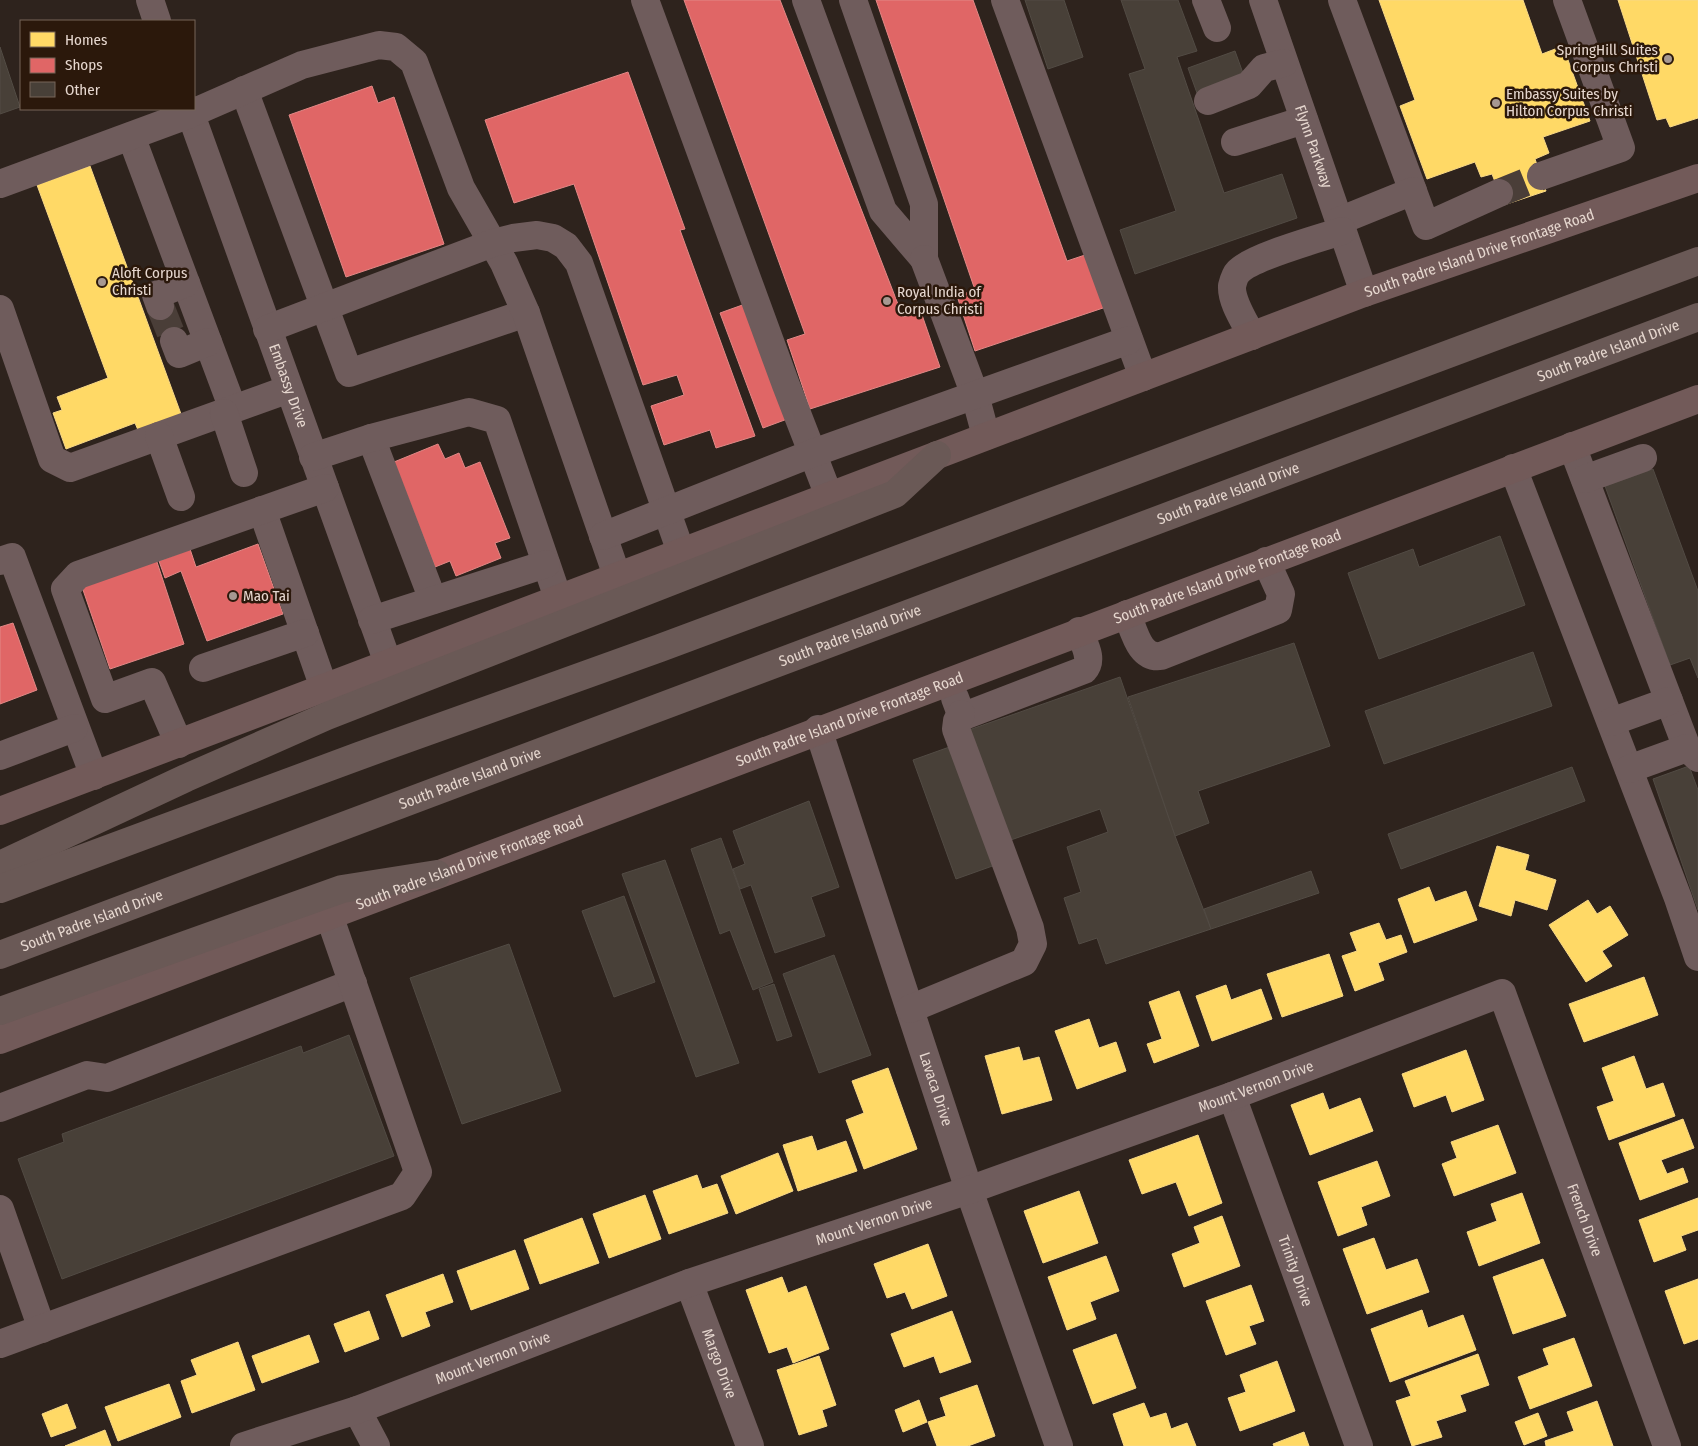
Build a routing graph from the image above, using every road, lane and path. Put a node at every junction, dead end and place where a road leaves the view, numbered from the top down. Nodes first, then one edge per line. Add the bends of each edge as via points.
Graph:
1 (150, 0) edge
2 (645, 0) edge
3 (806, 0) edge
4 (853, 0) edge
5 (1005, 0) edge
6 (1206, 0) edge
7 (1263, 0) edge
8 (1342, 0) edge
9 (1567, 0) edge
10 (157, 20) edge
11 (1217, 28) dead end
12 (1284, 63) junction
13 (244, 90) junction
14 (1208, 101) dead end
15 (195, 109) edge
16 (190, 111) edge
17 (1304, 120) junction
18 (131, 136) junction
19 (1235, 142) dead end
20 (1541, 176) tunnel mouth
21 (1698, 178) edge
22 (0, 184) edge
23 (1412, 191) junction
24 (1499, 193) tunnel mouth
25 (1341, 226) junction
26 (493, 243) junction
27 (924, 259) junction
28 (1698, 261) edge
29 (186, 283) junction
30 (1364, 293) junction
31 (160, 306) dead end
32 (324, 307) junction
33 (0, 309) edge
34 (526, 313) junction
35 (1698, 317) edge
36 (268, 329) junction
37 (1252, 336) junction
38 (1129, 340) junction
39 (174, 341) tunnel mouth
40 (208, 342) junction
41 (1143, 377) junction
42 (289, 389) junction
43 (975, 395) junction
44 (1698, 399) edge
45 (229, 411) junction
46 (159, 436) junction
47 (986, 436) junction
48 (371, 438) junction
49 (1572, 446) junction
50 (813, 453) junction
51 (937, 455) junction
52 (313, 457) junction
53 (1643, 458) dead end
54 (1513, 468) junction
55 (244, 473) dead end
56 (1585, 479) junction
57 (325, 488) junction
58 (830, 496) junction
59 (181, 497) dead end
60 (262, 510) junction
61 (667, 512) junction
62 (602, 536) junction
63 (681, 552) junction
64 (0, 561) edge
65 (1266, 561) junction
66 (546, 564) junction
67 (616, 576) junction
68 (558, 598) junction
69 (433, 600) junction
70 (1127, 614) junction
71 (372, 620) junction
72 (1079, 631) junction
73 (305, 633) junction
74 (388, 663) junction
75 (203, 668) dead end
76 (948, 680) junction
77 (324, 688) junction
78 (1669, 700) junction
79 (961, 714) junction
80 (1611, 722) junction
81 (74, 728) junction
82 (818, 729) junction
83 (179, 744) junction
84 (1693, 753) edge
85 (0, 756) edge
86 (1629, 770) junction
87 (94, 776) junction
88 (0, 812) edge
89 (0, 865) edge
90 (436, 874) junction
91 (0, 890) edge
92 (329, 915) junction
93 (0, 955) edge
94 (1698, 956) edge
95 (353, 983) junction
96 (1502, 993) joint
97 (910, 1009) junction
98 (0, 1011) edge
99 (0, 1040) edge
100 (1232, 1096) junction
101 (0, 1108) edge
102 (970, 1190) junction
103 (0, 1209) edge
104 (689, 1283) junction
105 (42, 1329) junction
106 (0, 1344) edge
107 (357, 1410) junction
108 (244, 1446) edge
109 (376, 1446) edge
110 (750, 1446) edge
111 (1059, 1446) edge
112 (1359, 1446) edge
113 (1667, 1446) edge

1 - 10 street
2 - 50 street
3 - 27 street via 883,211
4 - 27 street via 924,204
5 - 38 street
6 - 11 street
7 - 12 street, Flynn Parkway
8 - 23 street
9 - 20 street via 1621,148
12 - 14 street via 1264,68 1249,85
12 - 17 street, Flynn Parkway
13 - 15 street
13 - 26 street via 302,65 379,45 396,47 414,62 461,188
13 - 32 street
16 - 18 street
16 - 36 street, Embassy Drive
17 - 19 street
17 - 25 street, Flynn Parkway
18 - 22 street
18 - 29 street
21 - 30 main road, South Padre Island Drive Frontage Road
23 - 24 street via 1426,226
23 - 25 street
25 - 30 street, Flynn Parkway
25 - 37 street via 1247,265 1238,272 1232,284 1232,294
26 - 32 street
26 - 34 street
26 - 61 street via 537,235 553,238 566,246 579,264
27 - 43 street
28 - 91 highway
29 - 31 street via 156,295
29 - 40 street
30 - 37 main road, South Padre Island Drive Frontage Road
32 - 34 street via 349,373
32 - 36 street
33 - 46 street via 52,458 70,468
34 - 62 street
35 - 93 highway, South Padre Island Drive
36 - 42 street, Embassy Drive
37 - 41 main road, South Padre Island Drive Frontage Road
38 - 41 street
38 - 43 street
39 - 40 street via 179,354
40 - 45 street
41 - 47 main road, South Padre Island Drive Frontage Road
42 - 45 street
42 - 52 street, Embassy Drive
43 - 47 street
43 - 50 street
44 - 49 main road, South Padre Island Drive Frontage Road
45 - 46 street
45 - 55 street
46 - 59 street
47 - 51 main road, South Padre Island Drive Frontage Road
48 - 52 street
48 - 66 street via 469,412 497,420
48 - 69 street
49 - 54 main road, South Padre Island Drive Frontage Road
49 - 56 street
50 - 58 street
50 - 61 street
51 - 58 main road, South Padre Island Drive Frontage Road
51 - 89 highway via 895,494 327,716
52 - 57 street, Embassy Drive
53 - 56 street
54 - 65 main road, South Padre Island Drive Frontage Road
54 - 80 street
56 - 78 street
57 - 60 street
57 - 71 street, Embassy Drive
58 - 63 main road, South Padre Island Drive Frontage Road
60 - 73 street
60 - 83 street via 78,575 65,589 105,699 152,682
61 - 62 street
61 - 63 street
62 - 67 street
63 - 67 main road, South Padre Island Drive Frontage Road
64 - 81 street via 12,557
65 - 70 main road, South Padre Island Drive Frontage Road
65 - 70 street via 1282,594 1278,610 1162,656 1154,657 1143,650
66 - 68 street
66 - 69 street
67 - 68 main road, South Padre Island Drive Frontage Road
68 - 74 main road, South Padre Island Drive Frontage Road
69 - 71 street
70 - 72 main road, South Padre Island Drive Frontage Road
71 - 74 street, Embassy Drive
72 - 76 main road, South Padre Island Drive Frontage Road
72 - 79 street via 1090,659 1084,670 969,715
73 - 75 street
73 - 77 street
74 - 77 main road, South Padre Island Drive Frontage Road
76 - 79 street
76 - 82 main road, South Padre Island Drive Frontage Road
77 - 83 main road, South Padre Island Drive Frontage Road
78 - 80 street
78 - 84 street
79 - 97 street via 956,730 1030,928 1033,944 1024,962
80 - 86 street
81 - 85 street
81 - 87 street
82 - 90 main road, South Padre Island Drive Frontage Road
82 - 97 street, Lavaca Drive
83 - 87 main road, South Padre Island Drive Frontage Road
84 - 86 street
86 - 94 street
87 - 88 main road, South Padre Island Drive Frontage Road
90 - 92 main road, South Padre Island Drive Frontage Road
90 - 98 highway via 342,890
92 - 95 street
92 - 99 main road, South Padre Island Drive Frontage Road
95 - 101 street via 107,1078 87,1075
95 - 105 street via 418,1172 402,1196
96 - 100 street, Mount Vernon Drive
96 - 113 street, French Drive
97 - 102 street, Lavaca Drive
100 - 102 street, Mount Vernon Drive
100 - 112 street, Trinity Drive
102 - 104 street, Mount Vernon Drive
102 - 111 street, Lavaca Drive
103 - 105 street
104 - 107 street, Mount Vernon Drive
104 - 110 street, Margo Drive
105 - 106 street
107 - 108 street, Mount Vernon Drive
107 - 109 street

